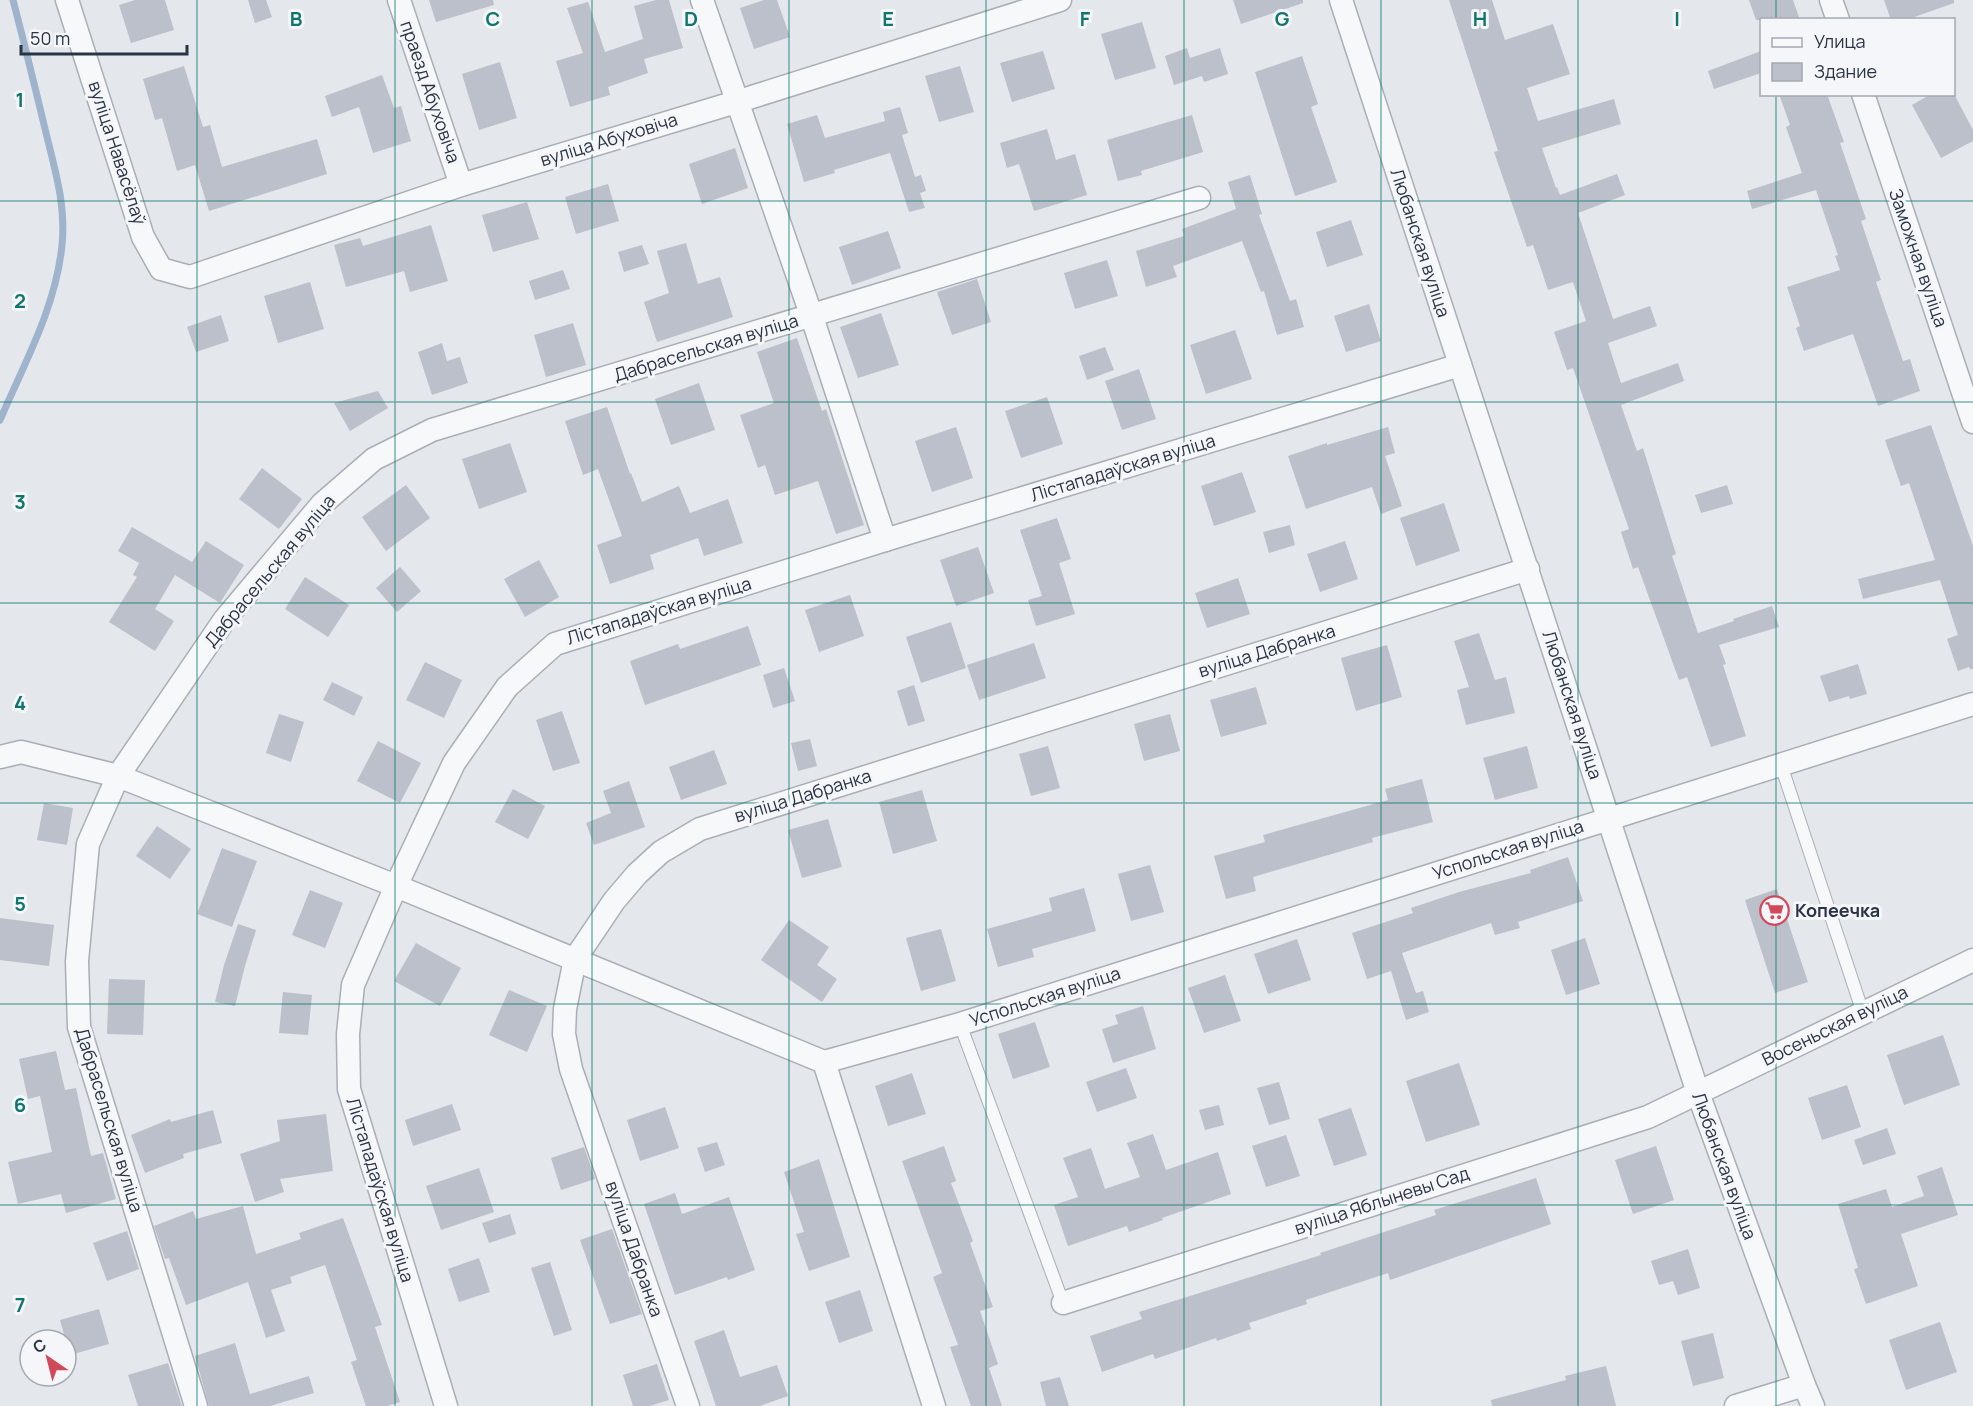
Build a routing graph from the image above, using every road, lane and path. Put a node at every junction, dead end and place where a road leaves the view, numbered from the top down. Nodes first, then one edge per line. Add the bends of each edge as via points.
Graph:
1 (67, 0) edge
2 (399, 0) edge
3 (702, 0) edge
4 (1060, 0) edge
5 (1341, 0) edge
6 (1831, 0) edge
7 (1005, 9) edge
8 (1837, 18) edge
9 (1864, 96) edge
10 (736, 102) junction
11 (461, 185) junction
12 (1199, 198) dead end
13 (161, 269) joint
14 (812, 317) junction
15 (1460, 365) junction
16 (1973, 422) edge
17 (885, 540) junction
18 (1528, 569) junction
19 (1973, 704) edge
20 (0, 757) edge
21 (1781, 765) junction
22 (118, 776) junction
23 (1608, 819) junction
24 (396, 886) junction
25 (575, 959) junction
26 (1973, 960) edge
27 (1863, 1013) junction
28 (960, 1024) junction
29 (824, 1062) junction
30 (1698, 1093) junction
31 (1063, 1302) joint
32 (1804, 1385) junction
33 (196, 1406) edge
34 (446, 1406) edge
35 (688, 1406) edge
36 (934, 1406) edge
37 (1736, 1406) edge
38 (1813, 1406) edge

1 - 13 street, вуліца Навасёлаў via 143,237
2 - 11 street, праезд Абуховіча
3 - 10 street
4 - 7 street, вуліца Абуховіча
5 - 15 street, Любанская вуліца
6 - 8 street
7 - 10 street, вуліца Абуховіча
9 - 16 street, Заможная вуліца
10 - 11 street, вуліца Абуховіча
10 - 14 street
11 - 13 street, вуліца Абуховіча via 190,278
12 - 14 street, Дабрасельская вуліца
14 - 17 street
14 - 22 street, Дабрасельская вуліца via 432,430 374,459 322,504 225,619
15 - 17 street, Лістападаўская вуліца
15 - 18 street, Любанская вуліца
17 - 24 street, Лістападаўская вуліца via 555,644 507,687 454,763
18 - 23 street, Любанская вуліца
18 - 25 street, вуліца Дабранка via 700,828 661,852 637,874
19 - 21 street, Успольская вуліца
20 - 22 street via 21,752
21 - 23 street, Успольская вуліца
21 - 27 lane
22 - 24 street
22 - 33 street, Дабрасельская вуліца via 88,844 77,961 79,1027
23 - 28 street, Успольская вуліца
23 - 30 street, Любанская вуліца
24 - 25 street
24 - 34 street, Лістападаўская вуліца via 352,985 348,1034 350,1089
25 - 29 street
25 - 35 street, вуліца Дабранка via 564,1034 571,1069
26 - 27 street, Восеньская вуліца
27 - 30 street, Восеньская вуліца
28 - 29 street, Успольская вуліца
28 - 31 lane
29 - 36 street
30 - 31 street, вуліца Яблыневы Сад via 1648,1117
30 - 32 street, Любанская вуліца
32 - 37 street
32 - 38 street, Любанская вуліца

